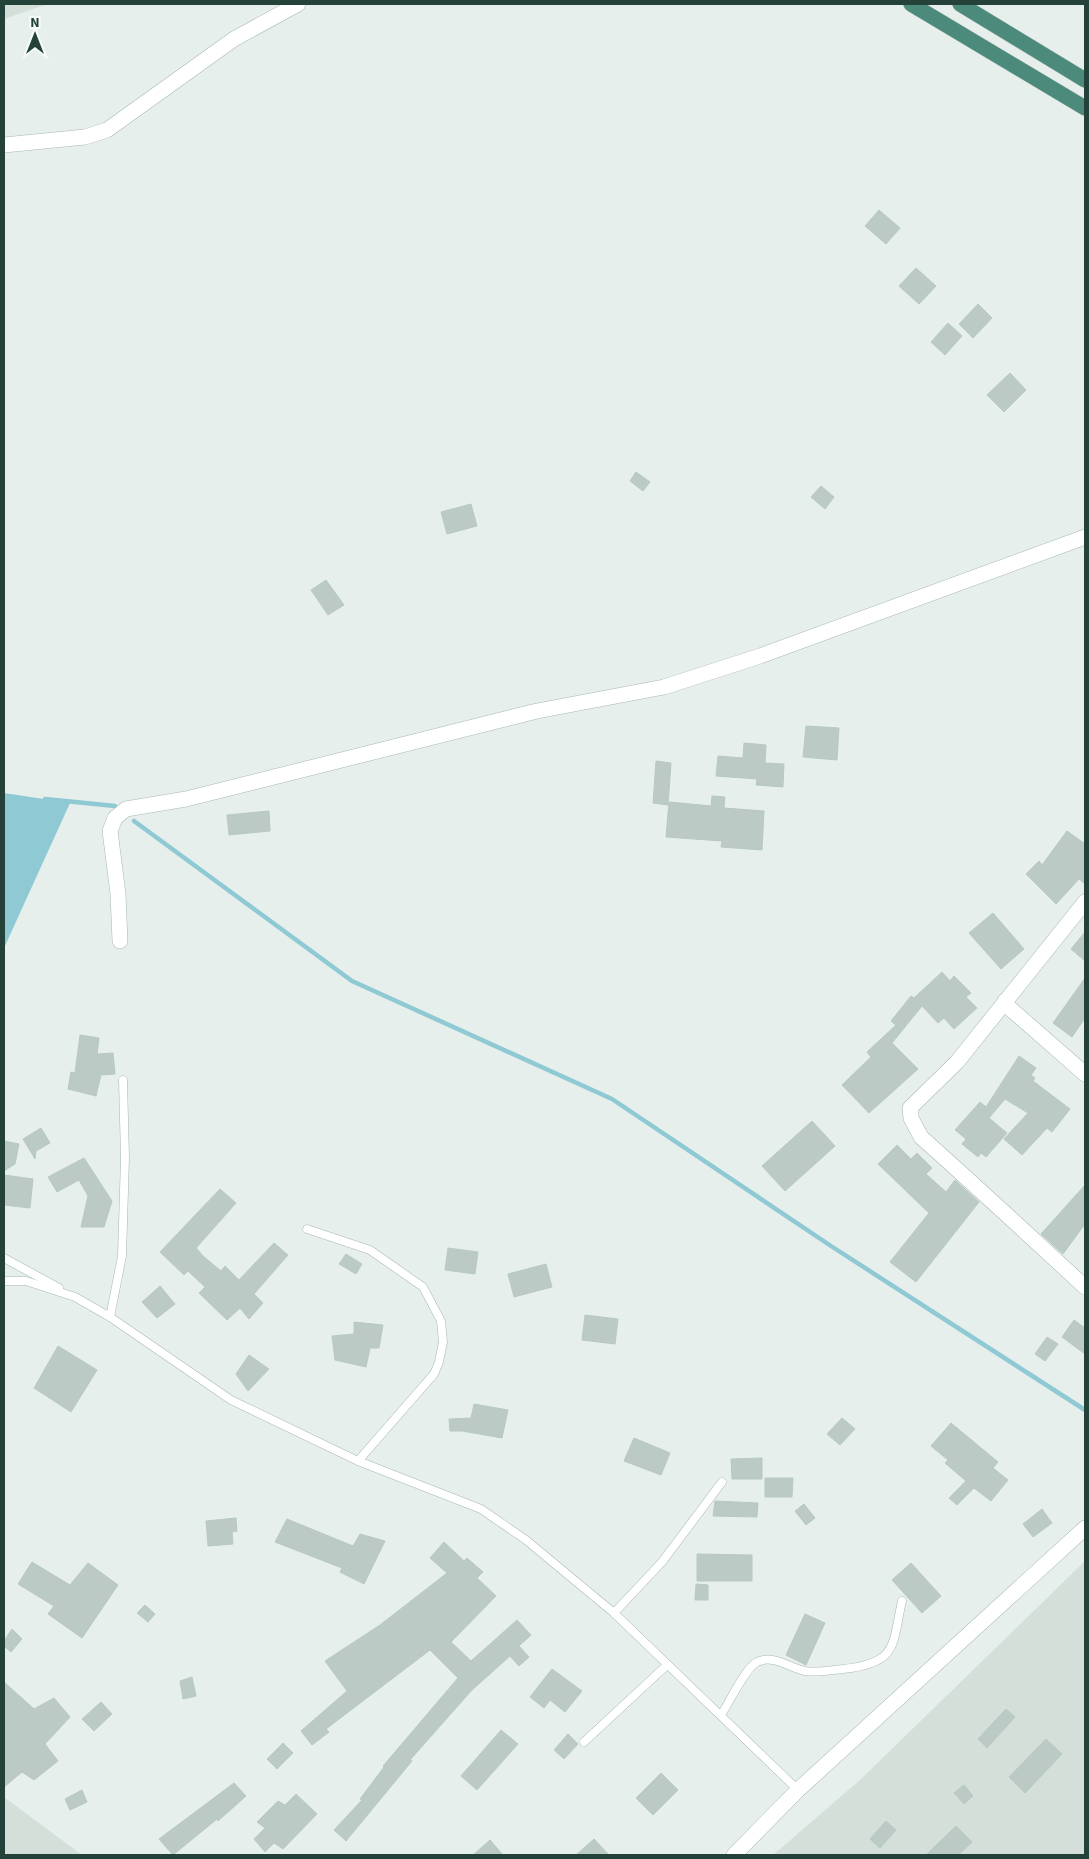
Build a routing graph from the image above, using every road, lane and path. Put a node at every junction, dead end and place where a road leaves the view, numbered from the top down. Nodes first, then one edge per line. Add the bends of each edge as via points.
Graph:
1 (298, 4) edge
2 (911, 4) edge
3 (960, 4) edge
4 (1085, 80) edge
5 (1085, 108) edge
6 (4, 145) edge
7 (1085, 537) edge
8 (1085, 902) edge
9 (120, 941) dead end
10 (1005, 1001) junction
11 (1085, 1074) edge
12 (123, 1080) dead end
13 (308, 1228) dead end
14 (4, 1258) edge
15 (4, 1281) edge
16 (1085, 1287) edge
17 (75, 1297) junction
18 (110, 1317) junction
19 (358, 1461) junction
20 (722, 1482) dead end
21 (1085, 1528) edge
22 (902, 1601) dead end
23 (614, 1613) junction
24 (667, 1665) junction
25 (721, 1715) junction
26 (584, 1742) dead end
27 (798, 1790) junction
28 (734, 1855) edge

1 - 6 street via 234,39 107,130 85,138
2 - 5 highway
3 - 4 highway
7 - 9 street via 797,643 664,687 537,711 186,799 126,809 115,818 110,831
8 - 10 street
10 - 11 street
10 - 16 street via 956,1062 910,1108 911,1118 921,1137
12 - 18 lane via 122,1256
13 - 19 lane via 370,1250 414,1279 424,1287 441,1321 443,1342 434,1374
14 - 17 lane
15 - 17 lane via 26,1281
17 - 18 lane
18 - 19 lane via 231,1400
19 - 23 lane via 482,1509 526,1540
20 - 23 lane via 662,1562
21 - 27 street
22 - 25 lane via 895,1640 884,1657 873,1663 817,1672 804,1671 779,1661 758,1661 750,1667
23 - 24 lane
24 - 25 lane
24 - 26 lane
25 - 27 lane
27 - 28 street

